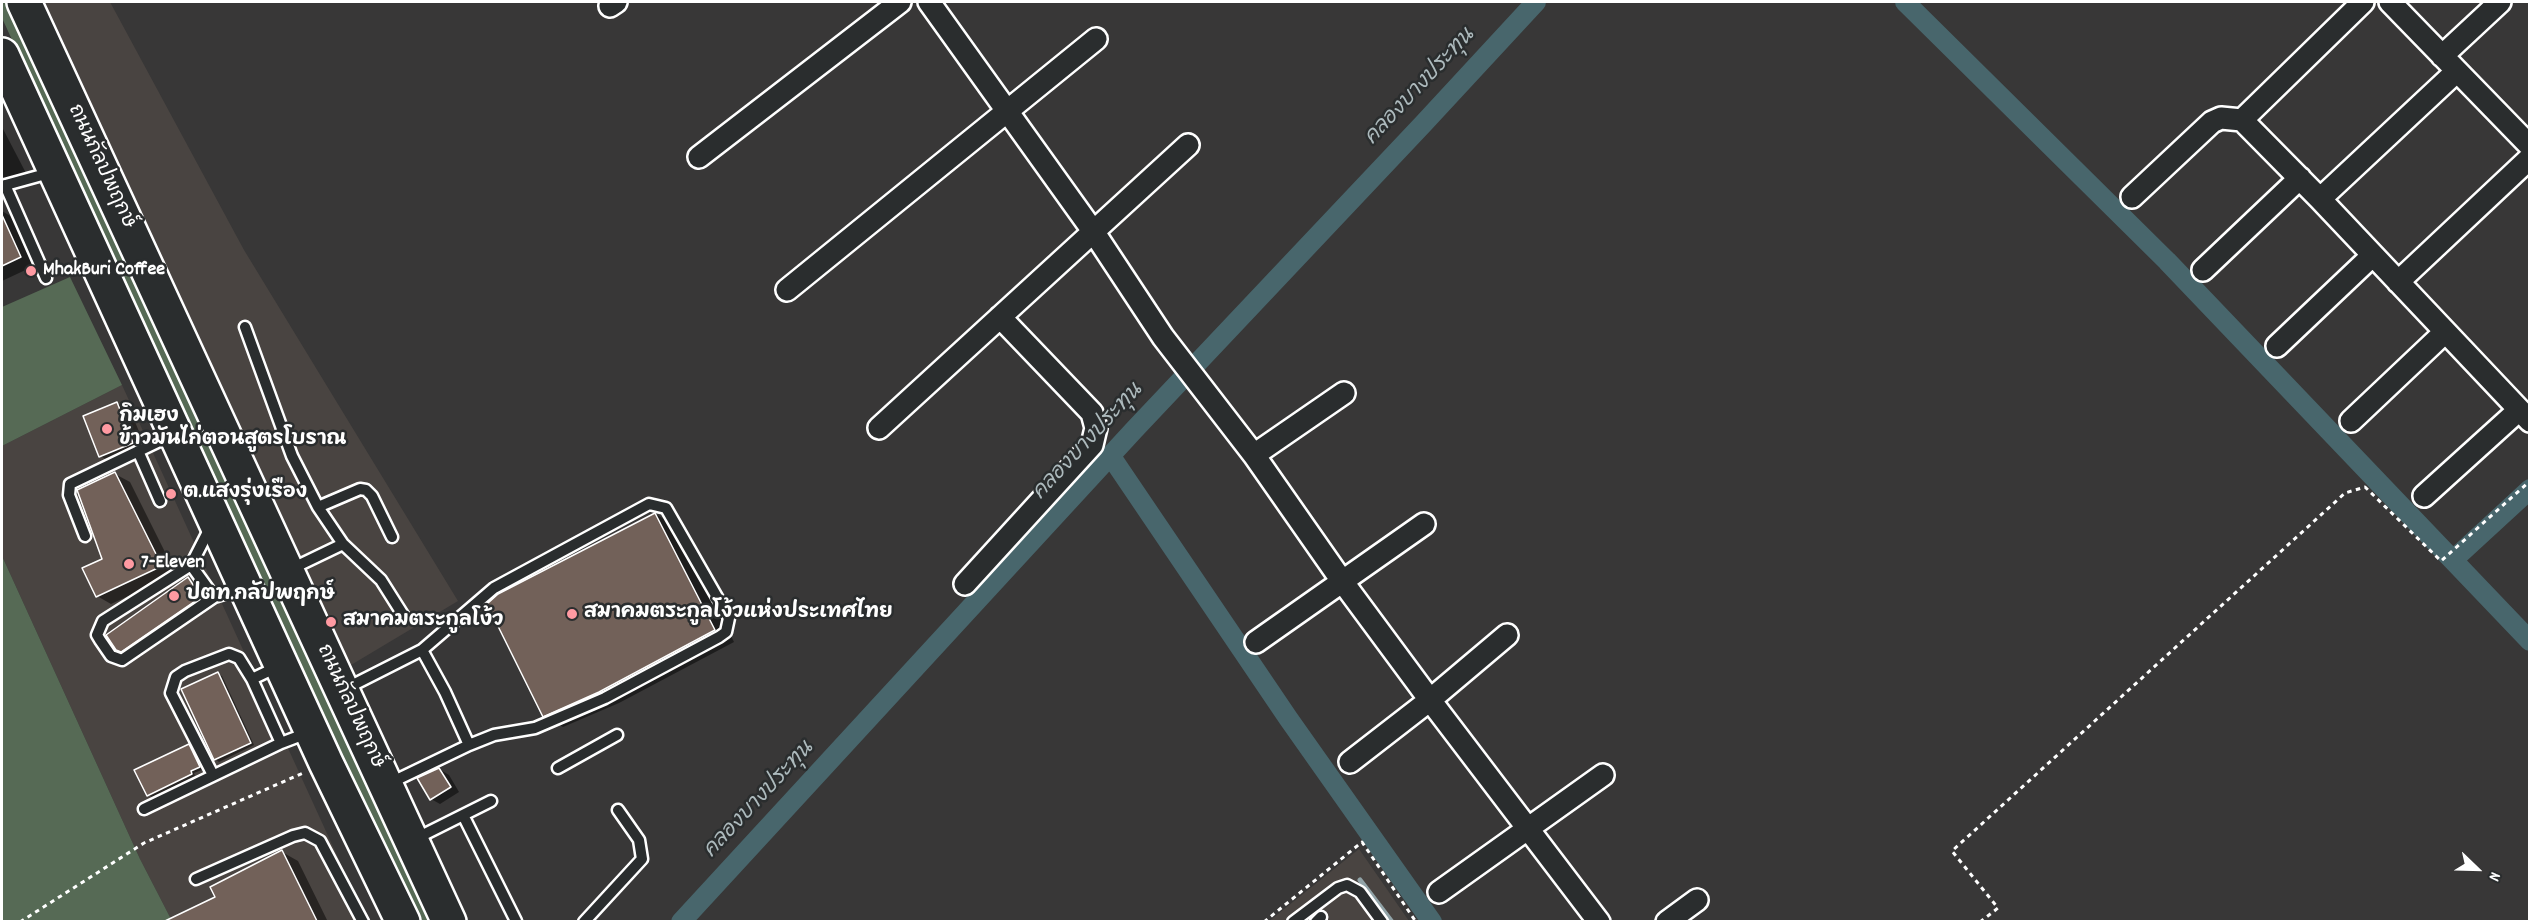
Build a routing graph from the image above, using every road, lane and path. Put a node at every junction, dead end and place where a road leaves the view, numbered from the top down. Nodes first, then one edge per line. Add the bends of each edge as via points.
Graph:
1 (24, 2) edge
2 (900, 2) edge
3 (929, 2) edge
4 (2363, 2) edge
5 (2390, 2) edge
6 (2500, 2) edge
7 (1096, 39) dead end
8 (2, 56) edge
9 (2450, 63) junction
10 (1007, 111) junction
11 (2242, 120) junction
12 (2525, 131) edge
13 (1188, 145) dead end
14 (699, 157) dead end
15 (2529, 158) edge
16 (53, 172) junction
17 (2300, 178) junction
18 (3, 186) edge
19 (2132, 197) dead end
20 (2320, 199) junction
21 (1093, 231) junction
22 (2373, 255) junction
23 (2203, 270) dead end
24 (46, 278) dead end
25 (2398, 282) junction
26 (787, 290) dead end
27 (1000, 317) junction
28 (244, 327) dead end
29 (2444, 333) junction
30 (2277, 346) dead end
31 (1344, 393) dead end
32 (2524, 416) edge
33 (2351, 421) dead end
34 (879, 428) dead end
35 (174, 434) junction
36 (138, 451) junction
37 (1254, 455) junction
38 (2529, 481) edge
39 (2424, 496) dead end
40 (160, 501) dead end
41 (318, 507) junction
42 (215, 519) junction
43 (1424, 524) dead end
44 (85, 536) dead end
45 (392, 537) dead end
46 (343, 544) junction
47 (191, 564) junction
48 (287, 572) junction
49 (1342, 581) junction
50 (965, 584) dead end
51 (247, 588) junction
52 (214, 597) junction
53 (405, 618) dead end
54 (1508, 635) dead end
55 (1256, 642) dead end
56 (422, 650) junction
57 (282, 664) junction
58 (252, 680) junction
59 (342, 691) junction
60 (1430, 700) junction
61 (313, 731) junction
62 (618, 735) dead end
63 (281, 743) junction
64 (469, 745) junction
65 (1350, 762) dead end
66 (326, 763) junction
67 (558, 768) dead end
68 (213, 775) junction
69 (1603, 776) dead end
70 (386, 785) junction
71 (491, 801) dead end
72 (144, 808) dead end
73 (618, 810) dead end
74 (463, 815) junction
75 (1528, 829) junction
76 (412, 840) junction
77 (196, 879) dead end
78 (1438, 892) dead end
79 (1697, 900) dead end
80 (400, 920) edge
81 (20, 921) edge
82 (363, 921) edge
83 (449, 921) edge
84 (516, 921) edge
85 (584, 921) edge
86 (1293, 921) edge
87 (1382, 921) edge
88 (1599, 921) edge
89 (1667, 921) edge
90 (1980, 921) edge

1 - 48 main road, ถนนกัลปพฤกษ์
2 - 14 street
3 - 10 street
4 - 11 street
5 - 9 street
6 - 9 street
7 - 10 street
8 - 16 main road
9 - 12 street
9 - 20 street
10 - 21 street
10 - 26 street
11 - 17 street
11 - 19 street via 2221,118 2212,122
13 - 21 street
15 - 25 street
16 - 18 lane
16 - 35 main road
17 - 20 street
17 - 23 street
18 - 24 lane
20 - 22 street
21 - 27 street
21 - 37 street via 1163,337
22 - 25 street
22 - 30 street
25 - 29 street
27 - 34 street
27 - 50 street via 1092,413 1096,428 1092,445
28 - 41 lane via 292,456
29 - 32 street
29 - 33 street
31 - 37 street
32 - 39 street
35 - 36 lane
35 - 42 main road
36 - 40 lane
36 - 44 lane via 70,484 69,495
37 - 49 street
38 - 90 path via 2441,561 2365,487 2345,493 1952,851 1998,908
41 - 45 lane via 366,490
41 - 46 lane
42 - 47 lane
42 - 51 main road
43 - 49 street
46 - 48 lane
46 - 53 lane via 381,580
47 - 52 lane
47 - 52 lane via 103,621 97,634 111,656 128,657
48 - 59 main road, ถนนกัลปพฤกษ์
49 - 55 street
49 - 60 street
51 - 52 lane
51 - 57 main road
54 - 60 street
56 - 59 lane
56 - 64 lane
56 - 64 lane via 494,588 649,504 666,508 729,618 726,632 719,637 596,703 535,728 494,735
57 - 58 lane
57 - 61 main road
58 - 63 lane
58 - 68 lane via 239,658 229,654 185,671 172,684 171,693
59 - 70 main road, ถนนกัลปพฤกษ์
60 - 65 street
60 - 75 street
61 - 63 lane
61 - 66 main road
62 - 67 lane
63 - 68 lane
64 - 70 lane
66 - 80 main road
66 - 81 path via 144,843
68 - 72 lane
69 - 75 street
70 - 76 main road, ถนนกัลปพฤกษ์
71 - 74 lane
73 - 85 lane via 639,840 642,859
74 - 76 lane
74 - 84 lane
75 - 78 street
75 - 88 street
76 - 83 main road, ถนนกัลปพฤกษ์
77 - 82 lane via 305,833 320,841
79 - 89 street
86 - 87 lane via 1347,885 1360,892

